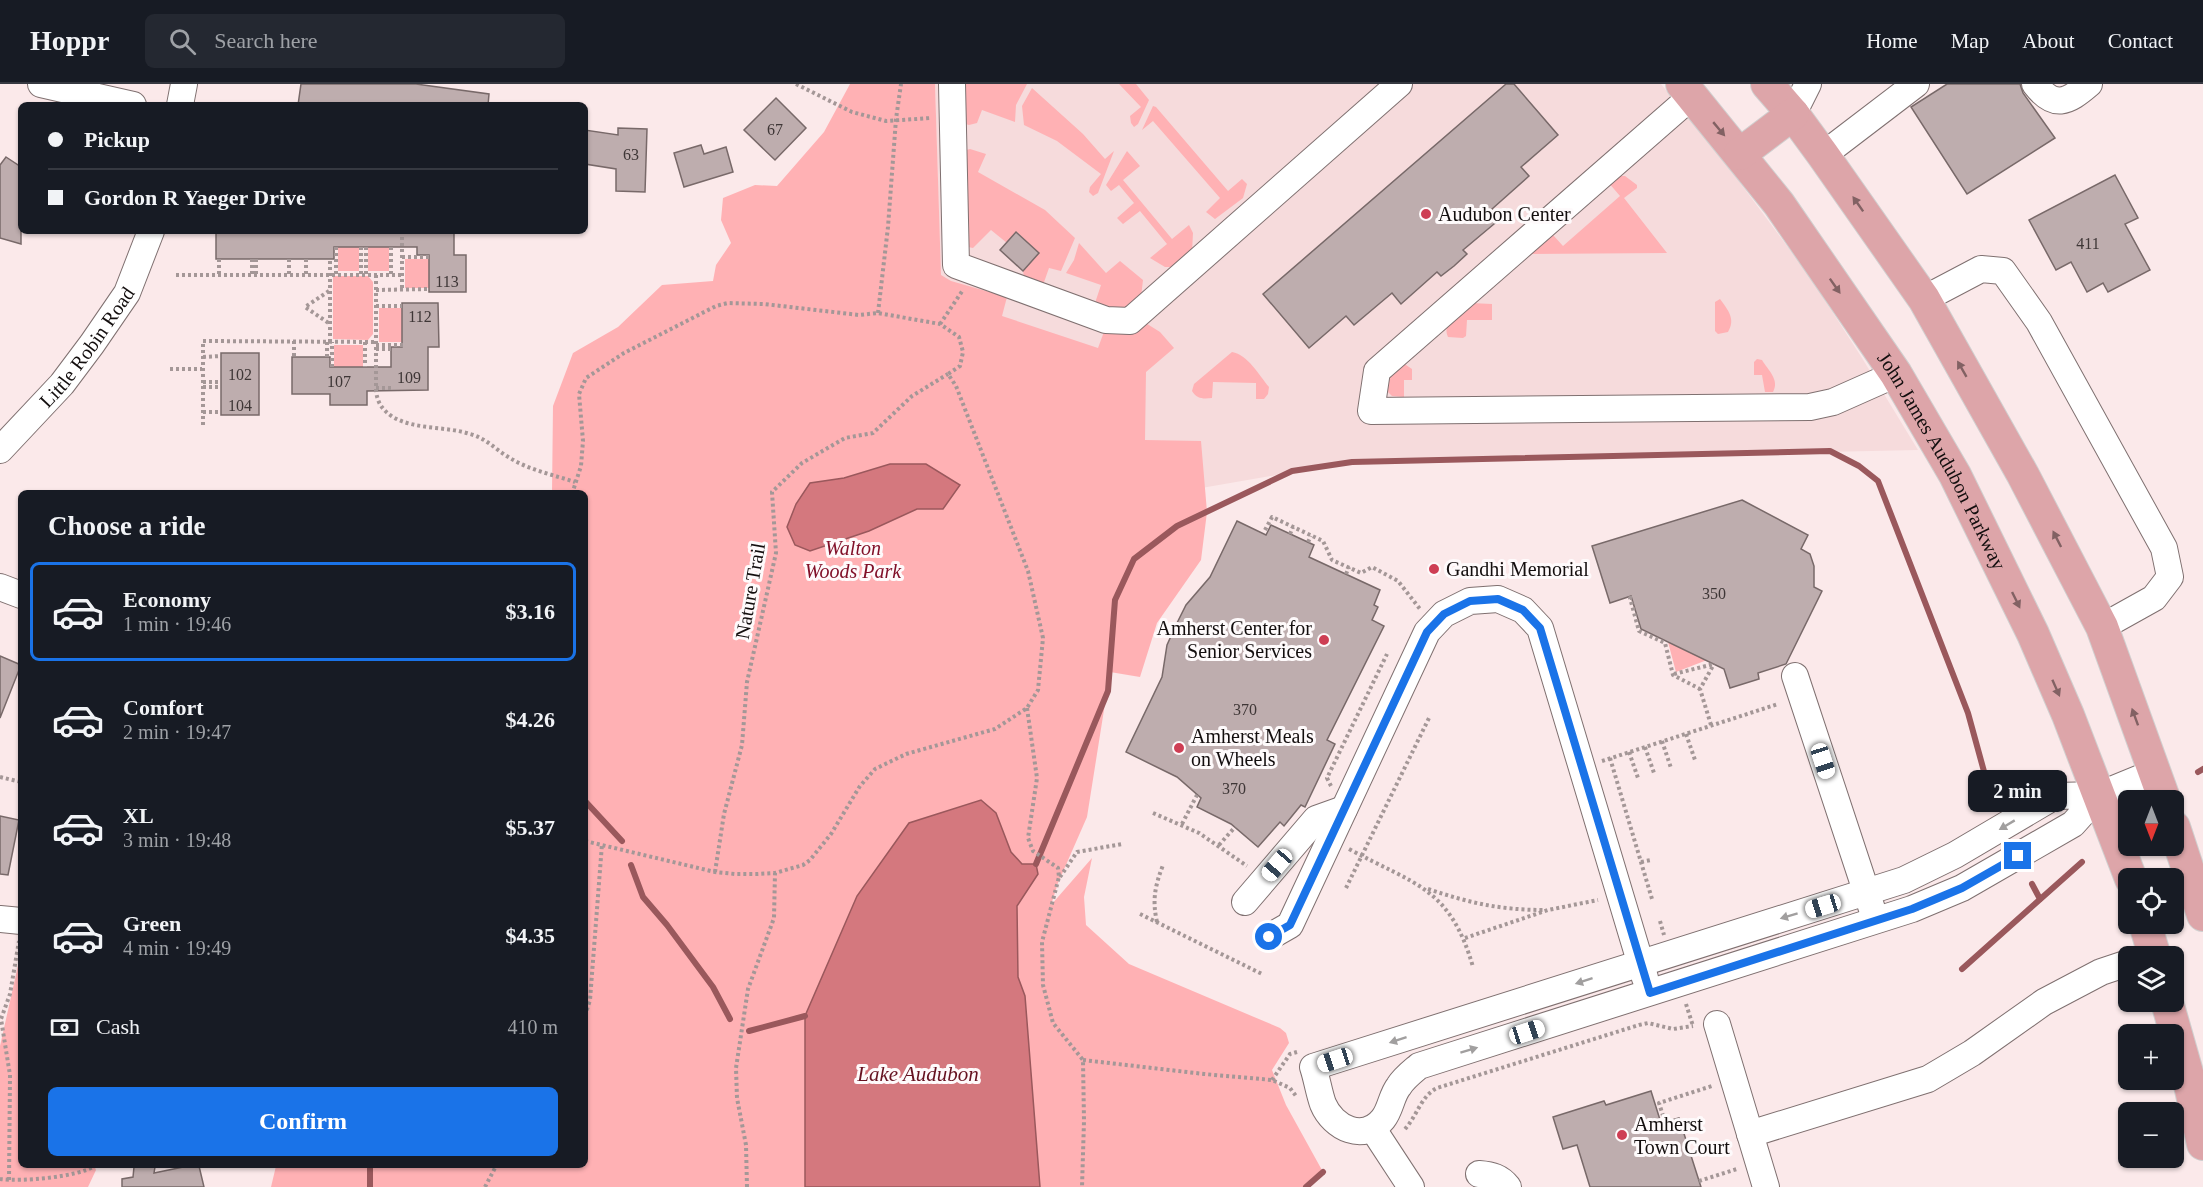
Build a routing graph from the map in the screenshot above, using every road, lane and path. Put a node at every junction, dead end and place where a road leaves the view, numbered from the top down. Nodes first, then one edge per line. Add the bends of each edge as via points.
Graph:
1 (41, 84) edge
2 (184, 84) edge
3 (796, 84) edge
4 (901, 84) edge
5 (952, 84) edge
6 (1399, 84) edge
7 (1767, 84) edge
8 (1808, 84) edge
9 (1916, 84) edge
10 (2035, 84) edge
11 (2089, 84) edge
12 (1687, 90) edge
13 (120, 102) edge
14 (181, 102) edge
15 (1793, 114) junction
16 (953, 118) junction
17 (896, 119) junction
18 (1740, 153) junction
19 (1823, 155) junction
20 (150, 234) edge
21 (402, 234) edge
22 (336, 247) dead end
23 (363, 247) dead end
24 (391, 247) dead end
25 (402, 257) junction
26 (429, 257) dead end
27 (219, 259) dead end
28 (254, 259) dead end
29 (289, 259) dead end
30 (306, 259) dead end
31 (330, 259) dead end
32 (176, 275) dead end
33 (219, 275) junction
34 (254, 275) junction
35 (289, 275) junction
36 (306, 275) junction
37 (330, 275) junction
38 (336, 275) junction
39 (363, 275) junction
40 (376, 275) junction
41 (391, 275) junction
42 (402, 275) junction
43 (376, 290) junction
44 (402, 290) junction
45 (429, 290) dead end
46 (330, 291) junction
47 (960, 295) dead end
48 (1924, 299) junction
49 (376, 306) junction
50 (402, 306) dead end
51 (878, 313) junction
52 (330, 324) junction
53 (940, 324) junction
54 (294, 341) junction
55 (330, 342) junction
56 (365, 342) junction
57 (376, 345) junction
58 (403, 345) dead end
59 (391, 349) dead end
60 (221, 356) dead end
61 (203, 357) junction
62 (294, 357) dead end
63 (327, 357) dead end
64 (332, 367) dead end
65 (365, 367) dead end
66 (170, 369) dead end
67 (203, 369) junction
68 (948, 374) junction
69 (1896, 374) junction
70 (203, 384) junction
71 (221, 384) dead end
72 (376, 388) junction
73 (392, 388) dead end
74 (203, 412) junction
75 (221, 412) dead end
76 (203, 425) dead end
77 (0, 450) edge
78 (576, 482) junction
79 (573, 490) edge
80 (1293, 527) junction
81 (1265, 530) dead end
82 (1290, 534) dead end
83 (1311, 536) junction
84 (1308, 542) dead end
85 (1349, 567) junction
86 (1346, 574) dead end
87 (0, 587) edge
88 (18, 594) edge
89 (1632, 598) dead end
90 (1422, 612) dead end
91 (2102, 627) junction
92 (1387, 654) dead end
93 (1673, 675) junction
94 (1795, 675) dead end
95 (1700, 689) junction
96 (1779, 704) dead end
97 (1027, 708) junction
98 (1429, 718) dead end
99 (1711, 725) junction
100 (1686, 734) junction
101 (1662, 741) junction
102 (1645, 747) junction
103 (1629, 752) junction
104 (1610, 758) junction
105 (1695, 760) dead end
106 (1595, 763) dead end
107 (1671, 768) dead end
108 (1654, 773) dead end
109 (0, 777) edge
110 (1638, 778) dead end
111 (18, 781) edge
112 (2160, 787) edge
113 (1197, 795) dead end
114 (2099, 795) junction
115 (1340, 802) junction
116 (1153, 813) dead end
117 (1182, 824) junction
118 (1235, 827) dead end
119 (1353, 840) dead end
120 (588, 842) edge
121 (602, 844) junction
122 (1122, 844) dead end
123 (1219, 845) junction
124 (1362, 856) junction
125 (2184, 856) edge
126 (1651, 860) dead end
127 (1641, 862) junction
128 (1163, 866) dead end
129 (1248, 867) dead end
130 (2127, 868) edge
131 (715, 872) junction
132 (774, 873) junction
133 (1059, 877) junction
134 (1346, 888) dead end
135 (1426, 888) junction
136 (1867, 892) junction
137 (1652, 899) dead end
138 (1598, 900) dead end
139 (1245, 902) dead end
140 (1548, 910) junction
141 (1140, 914) dead end
142 (2203, 915) edge
143 (0, 919) edge
144 (1876, 921) junction
145 (1156, 922) junction
146 (18, 929) edge
147 (1269, 937) dead end
148 (1465, 938) junction
149 (18, 943) edge
150 (1640, 963) junction
151 (2118, 967) edge
152 (1473, 968) dead end
153 (1262, 974) dead end
154 (1650, 993) junction
155 (588, 1006) edge
156 (2170, 1012) edge
157 (1705, 1025) joint
158 (1299, 1051) dead end
159 (1083, 1059) junction
160 (1272, 1080) junction
161 (1712, 1086) dead end
162 (1299, 1100) dead end
163 (1665, 1122) dead end
164 (1750, 1134) junction
165 (1379, 1138) junction
166 (2203, 1144) edge
167 (92, 1168) edge
168 (495, 1168) edge
169 (1737, 1169) dead end
170 (1479, 1174) dead end
171 (0, 1179) edge
172 (9, 1180) junction
173 (1699, 1181) dead end
174 (485, 1187) edge
175 (747, 1187) edge
176 (1082, 1187) edge
177 (1411, 1187) edge
178 (1508, 1187) edge
179 (1766, 1187) edge

1 - 13 street
2 - 14 street
3 - 17 path via 852,112 886,121
4 - 17 path
5 - 16 street
6 - 16 street via 1130,321 1106,320 956,265
7 - 15 main road
8 - 15 street
9 - 19 street
10 - 11 street via 2044,96 2064,101
12 -> 18 main road, John James Audubon Parkway
12 - 69 street via 1377,371 1371,411 1810,407 1833,402
15 - 18 main road
15 - 19 main road
16 - 17 path
17 - 51 path
18 -> 69 main road, John James Audubon Parkway
48 -> 19 main road
20 - 77 street, Little Robin Road via 127,293 92,344 62,384
21 - 25 path
22 - 38 path
23 - 39 path
24 - 41 path
25 - 26 path
25 - 42 path
27 - 33 path
28 - 34 path
29 - 35 path
30 - 36 path
31 - 37 path
32 - 33 path
33 - 34 path
34 - 35 path
35 - 36 path
36 - 37 path
37 - 38 path
37 - 46 path
38 - 39 path
39 - 40 path
40 - 41 path
40 - 43 path
41 - 42 path
42 - 44 path
43 - 44 path
43 - 49 path
44 - 45 path
46 - 52 path
46 - 52 path via 305,307
47 - 53 path
91 -> 48 main road via 2023,475
48 - 91 street via 1981,269 2003,271 2039,322 2164,548 2170,577 2154,598
49 - 50 path
49 - 57 path
51 - 53 path
51 - 78 path via 859,315 728,303 624,353 586,378 579,394 583,441
52 - 55 path
53 - 68 path via 959,337 963,352 960,366
54 - 55 path
54 - 61 path via 203,341
54 - 62 path
55 - 56 path
55 - 63 path
55 - 64 path
56 - 57 path
56 - 65 path
57 - 58 path
57 - 59 path
57 - 72 path
60 - 61 path
61 - 67 path
66 - 67 path
67 - 70 path
68 - 97 path via 1028,571 1043,638 1038,690
68 - 131 path, Nature Trail via 912,396 873,433 845,438 802,463 772,492 776,553 747,682 742,745 724,814
69 -> 114 main road, John James Audubon Parkway via 1955,475 2033,634
70 - 71 path
70 - 74 path
72 - 73 path
72 - 78 path via 377,401 393,417 471,434 523,465
74 - 75 path
74 - 76 path
78 - 79 path
80 - 81 path via 1272,517
80 - 82 path
80 - 83 path
83 - 84 path
83 - 85 path via 1323,541 1332,560
85 - 86 path
85 - 90 path via 1361,573 1372,567 1398,581
87 - 88 street
89 - 93 path via 1639,631 1665,643
112 -> 91 main road
92 - 115 path via 1327,778
93 - 95 path
93 - 95 path via 1714,664
94 - 136 street
95 - 99 path
96 - 99 path
97 - 132 path via 995,729 906,754 875,769 810,860
97 - 133 path via 1037,778 1028,838 1033,851 1058,868
98 - 124 path
99 - 100 path
100 - 101 path
100 - 105 path
101 - 102 path
101 - 107 path
102 - 103 path
102 - 108 path
103 - 104 path
103 - 110 path
104 - 106 path
104 - 127 path
109 - 111 path
112 - 114 street
113 - 117 path
114 - 130 main road, John James Audubon Parkway
114 -> 136 street via 2055,796 1955,855 1904,880
114 - 144 street via 2073,824 1962,888
115 - 139 street via 1316,819
115 - 147 street via 1290,925
115 - 150 street via 1427,632 1444,614 1470,601 1498,599 1523,610 1540,628
116 - 117 path
117 - 123 path
118 - 123 path
119 - 124 path via 1349,849
120 - 121 path
121 - 131 path
121 - 155 path
122 - 133 path via 1077,852
123 - 129 path
124 - 134 path
124 - 135 path
125 - 142 main road
126 - 127 path
127 - 137 path
128 - 145 path via 1153,896
131 - 132 path
132 - 175 path via 774,918 748,989 737,1057 737,1098 746,1145
133 - 159 path via 1042,942 1043,985 1053,1023
135 - 140 path via 1487,907
135 - 148 path via 1450,913
136 - 144 street
136 -> 150 street
138 - 140 path
140 - 148 path
141 - 145 path
143 - 146 street
144 - 154 street
145 - 153 path
148 - 152 path
149 - 172 path via 10,994 1,1019 10,1075
150 - 154 street
150 -> 165 street via 1313,1067 1324,1105 1332,1116 1350,1130
151 - 164 street via 2044,1002 1928,1079
165 -> 154 street via 1399,1085 1419,1066
156 - 166 main road
157 - 164 street
157 - 165 path via 1673,1029 1639,1024 1437,1088 1426,1096 1403,1132
158 - 160 path via 1290,1054
159 - 160 path
159 - 176 path
160 - 162 path via 1290,1088
161 - 163 path via 1659,1103
164 - 179 street
165 - 177 street
167 - 172 path via 85,1172
168 - 174 path
169 - 173 path
170 - 178 street via 1492,1175
171 - 172 path

